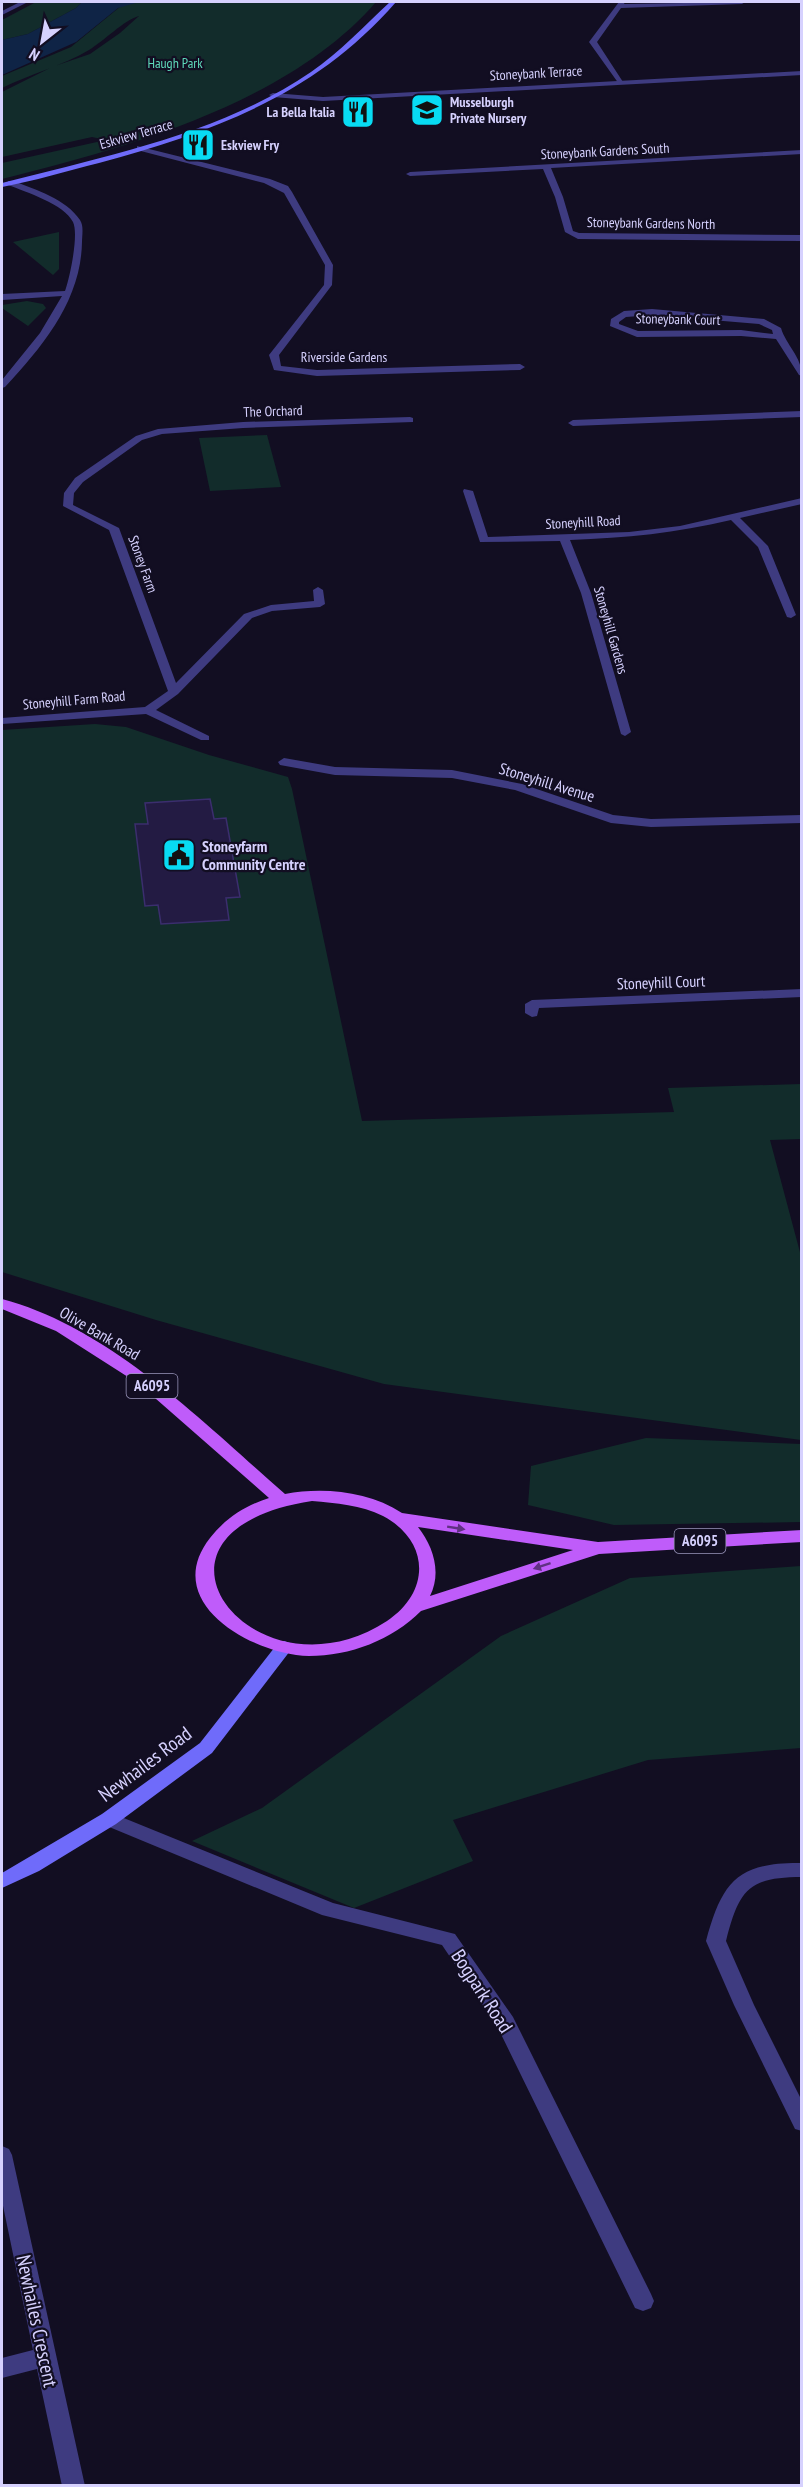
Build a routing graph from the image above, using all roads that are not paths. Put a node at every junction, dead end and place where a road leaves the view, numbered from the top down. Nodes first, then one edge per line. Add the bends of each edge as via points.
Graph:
1 (25, 2) edge
2 (393, 2) edge
3 (742, 2) edge
4 (620, 4) edge
5 (2, 13) edge
6 (801, 73) edge
7 (619, 82) junction
8 (273, 96) junction
9 (140, 148) junction
10 (801, 152) edge
11 (547, 168) junction
12 (410, 174) dead end
13 (12, 183) junction
14 (2, 186) edge
15 (801, 238) edge
16 (70, 292) junction
17 (2, 297) edge
18 (779, 337) junction
19 (520, 367) dead end
20 (801, 373) edge
21 (2, 385) edge
22 (801, 414) edge
23 (410, 420) dead end
24 (573, 423) dead end
25 (139, 438) joint
26 (468, 491) dead end
27 (801, 501) edge
28 (734, 518) junction
29 (564, 538) junction
30 (318, 590) dead end
31 (791, 615) dead end
32 (174, 692) junction
33 (148, 710) junction
34 (2, 721) edge
35 (625, 732) dead end
36 (205, 738) dead end
37 (284, 762) dead end
38 (801, 819) edge
39 (801, 993) edge
40 (532, 1013) dead end
41 (2, 1304) edge
42 (281, 1500) junction
43 (398, 1518) junction
44 (801, 1536) edge
45 (598, 1548) junction
46 (417, 1606) junction
47 (284, 1647) junction
48 (110, 1819) junction
49 (801, 1870) edge
50 (2, 1881) edge
51 (801, 2123) edge
52 (2, 2155) edge
53 (643, 2301) dead end
54 (45, 2357) junction
55 (2, 2368) edge
56 (74, 2486) edge

1 - 5 street
2 - 8 main road, Eskview Terrace via 336,57
3 - 4 street
4 - 7 street via 593,42
6 - 7 street, Stoneybank Terrace
7 - 8 street, Stoneybank Terrace via 323,99
8 - 9 main road, Eskview Terrace via 217,122
9 - 13 main road, Eskview Terrace
9 - 19 street, Riverside Gardens via 267,181 288,192 329,266 328,285 274,355 277,368 317,373
10 - 11 street, Stoneybank Gardens South
11 - 12 street, Stoneybank Gardens South
11 - 15 street, Stoneybank Gardens North via 569,232 578,236
13 - 14 main road, Eskview Terrace
13 - 16 street via 58,204 78,223 75,275
16 - 17 street
16 - 21 street via 57,315
18 - 18 street, Stoneybank Court via 776,328 762,321 708,315 652,312 624,314 614,321 615,326 637,334 741,333
18 - 20 street, Stoneybank Court
22 - 24 street
23 - 25 street, The Orchard via 231,426 161,431
25 - 32 street, Stoney Farm via 79,480 69,493 68,506 114,528
26 - 29 street, Stoneyhill Road via 484,540
27 - 28 street, Stoneyhill Road
28 - 29 street, Stoneyhill Road via 680,529
28 - 31 street via 764,546
29 - 35 street, Stoneyhill Gardens via 586,593
30 - 32 street via 320,604 271,608 248,616
32 - 33 street
33 - 34 street, Stoneyhill Farm Road
33 - 36 street
37 - 38 street, Stoneyhill Avenue via 335,771 452,774 518,787 611,819 651,823
39 - 40 street, Stoneyhill Court via 532,1004
41 - 42 main road, Olive Bank Road / A6095 via 61,1328 145,1380
42 - 43 main road, A6095 via 312,1495 344,1497 373,1505
42 - 47 main road, A6095 via 249,1512 224,1531 208,1554 204,1580 214,1605 231,1623 254,1637
43 -> 45 main road, A6095
43 - 46 main road, A6095 via 418,1537 428,1559 427,1583
44 - 45 main road, A6095
45 -> 46 main road, A6095
46 - 47 main road, A6095 via 394,1627 361,1642 322,1649
47 - 48 main road, Newhailes Road via 206,1748
48 - 50 main road, Newhailes Road
48 - 53 street, Bogpark Road via 329,1910 448,1939 506,2023
49 - 51 street via 749,1878 731,1894 716,1941
52 - 54 street, Newhailes Crescent
54 - 55 street
54 - 56 street, Newhailes Crescent

